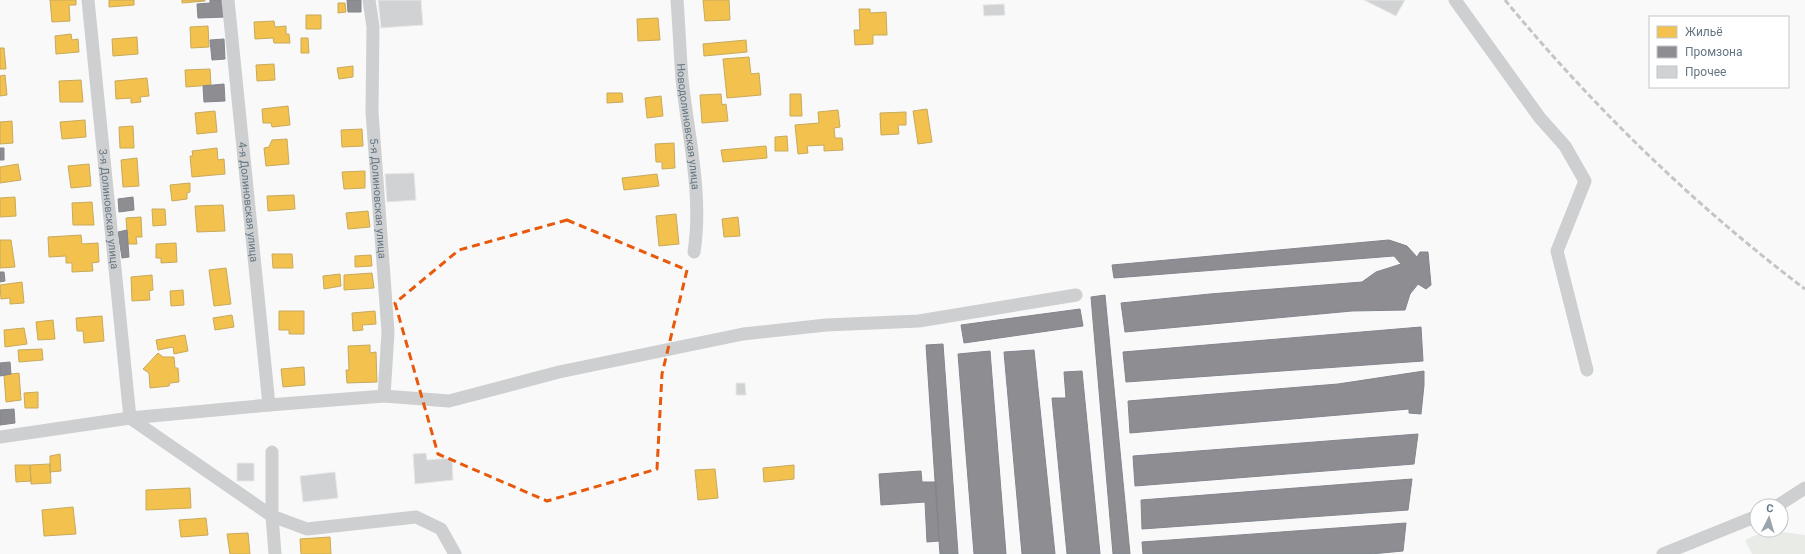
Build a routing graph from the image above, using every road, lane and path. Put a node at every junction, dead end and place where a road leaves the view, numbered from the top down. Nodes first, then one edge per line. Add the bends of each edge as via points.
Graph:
1 (88, 0) edge
2 (228, 0) edge
3 (369, 0) edge
4 (677, 0) edge
5 (1456, 0) edge
6 (694, 252) dead end
7 (1076, 296) dead end
8 (1587, 370) dead end
9 (384, 396) junction
10 (270, 405) junction
11 (130, 418) junction
12 (0, 437) edge
13 (272, 452) dead end
14 (1805, 488) edge
15 (1789, 498) edge
16 (272, 516) junction
17 (1749, 519) edge
18 (275, 554) edge
19 (455, 554) edge
20 (1663, 554) edge

1 - 11 street, 3-я Долиновская улица
2 - 10 street, 4-я Долиновская улица
3 - 9 street, 5-я Долиновская улица via 373,27 372,112 388,332
4 - 6 street, Новодолиновская улица via 682,79 695,170 697,235
5 - 8 street via 1540,118 1565,146 1585,181 1557,252
7 - 9 street via 919,321 826,325 743,334 558,372 449,401
9 - 10 street
10 - 11 street
11 - 12 street
11 - 16 street
13 - 16 street
14 - 15 street
16 - 18 street
16 - 19 street via 307,529 416,517 441,529
17 - 20 street

